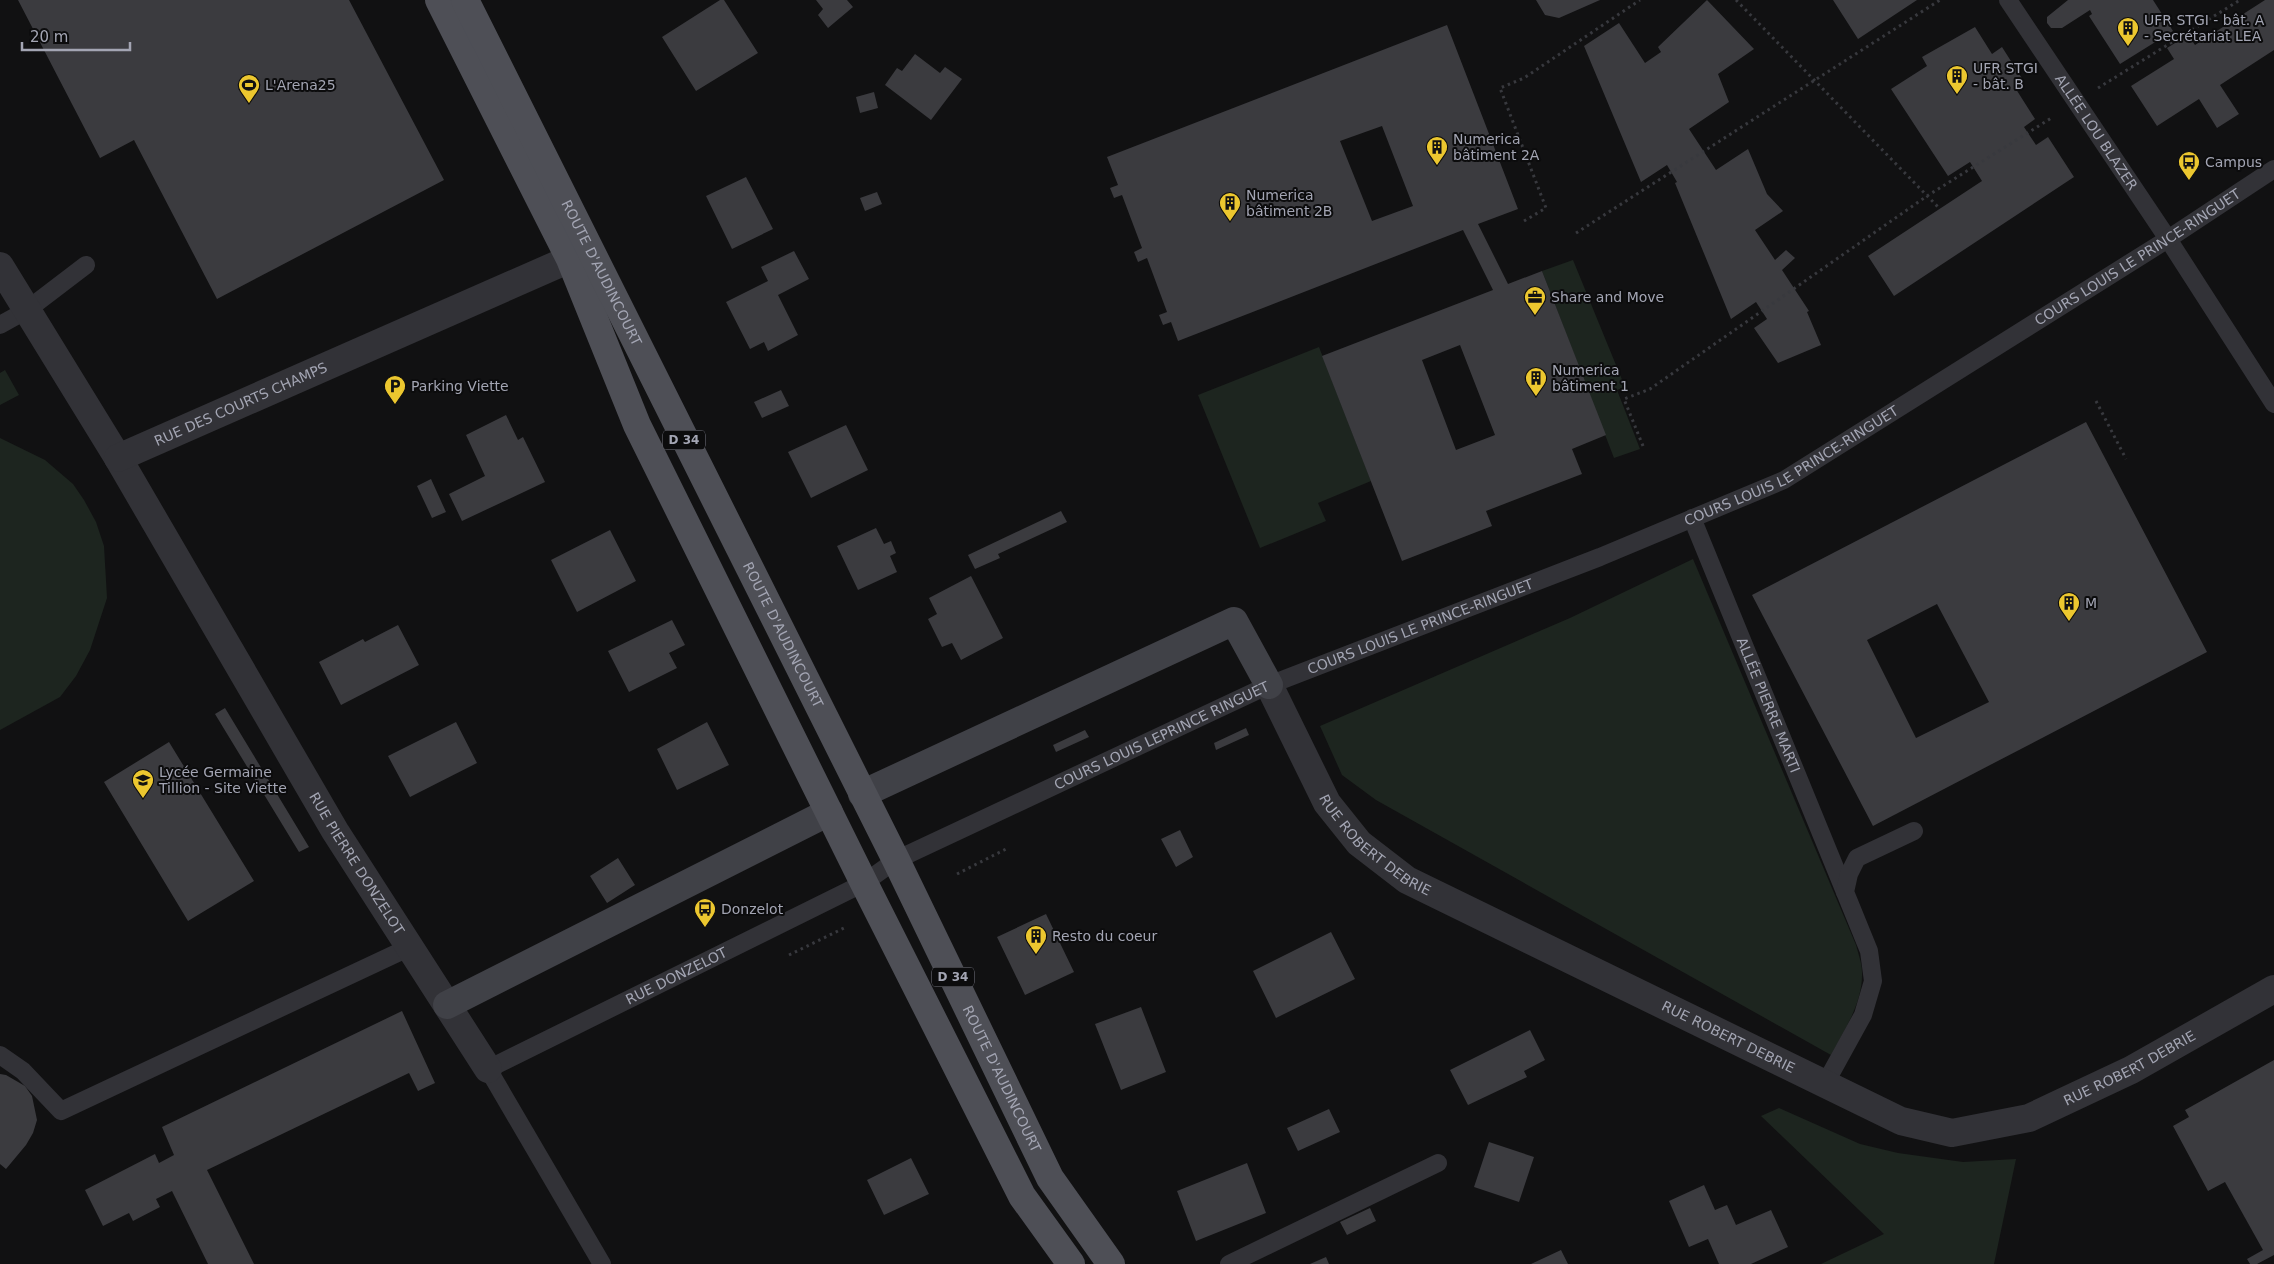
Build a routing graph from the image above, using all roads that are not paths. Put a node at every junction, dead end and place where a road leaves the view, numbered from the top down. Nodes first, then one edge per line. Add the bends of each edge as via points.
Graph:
1 (439, 0) edge
2 (465, 0) edge
3 (2008, 0) edge
4 (2274, 169) edge
5 (2168, 239) junction
6 (570, 259) junction
7 (86, 265) dead end
8 (0, 266) edge
9 (27, 310) junction
10 (0, 325) edge
11 (2274, 404) edge
12 (118, 458) junction
13 (1692, 518) junction
14 (1269, 685) junction
15 (862, 794) junction
16 (829, 812) junction
17 (1914, 831) dead end
18 (896, 860) junction
19 (864, 883) junction
20 (1845, 892) junction
21 (410, 947) junction
22 (2274, 989) edge
23 (448, 1005) junction
24 (0, 1055) edge
25 (488, 1069) junction
26 (1825, 1084) junction
27 (1438, 1164) dead end
28 (602, 1264) edge
29 (1071, 1264) edge
30 (1111, 1264) edge
31 (1230, 1264) edge

1 - 6 main road, ROUTE D'AUDINCOURT / D 34
2 - 15 main road, ROUTE D'AUDINCOURT / D 34
3 - 5 lane, ALLÉE LOU BLAZER
4 - 5 lane, COURS LOUIS LE PRINCE-RINGUET
5 - 11 lane, ALLÉE LOU BLAZER
5 - 13 lane, COURS LOUIS LE PRINCE-RINGUET via 1784,480
6 - 12 street, RUE DES COURTS CHAMPS
6 - 16 main road, ROUTE D'AUDINCOURT / D 34 via 637,425
7 - 9 lane
8 - 9 street
9 - 10 lane
9 - 12 street
12 - 21 street, RUE PIERRE DONZELOT via 335,831
13 - 14 lane, COURS LOUIS LE PRINCE-RINGUET via 1591,561
13 - 20 lane, ALLÉE PIERRE MARTI
14 - 15 street, COURS LOUIS LEPRINCE RINGUET via 1234,621
14 - 18 lane, COURS LOUIS LEPRINCE RINGUET
14 - 26 street, RUE ROBERT DEBRIE via 1327,803 1359,842 1407,880
15 - 16 main road
15 - 18 main road, ROUTE D'AUDINCOURT / D 34
16 - 19 main road, ROUTE D'AUDINCOURT / D 34
16 - 23 street
17 - 20 lane via 1857,858
18 - 19 lane, COURS LOUIS LEPRINCE RINGUET
18 - 30 main road, ROUTE D'AUDINCOURT / D 34 via 1050,1178
19 - 25 lane, RUE DONZELOT
19 - 29 main road, ROUTE D'AUDINCOURT / D 34 via 1022,1196
20 - 26 lane, ALLÉE PIERRE MARTI via 1870,951 1873,982 1862,1015
21 - 23 street, RUE PIERRE DONZELOT
21 - 24 lane via 61,1111 23,1071
22 - 26 street, RUE ROBERT DEBRIE via 2131,1070 2029,1118 1952,1132 1901,1121
23 - 25 street, RUE PIERRE DONZELOT
25 - 28 lane, RUE PIERRE DONZELOT
27 - 31 lane

